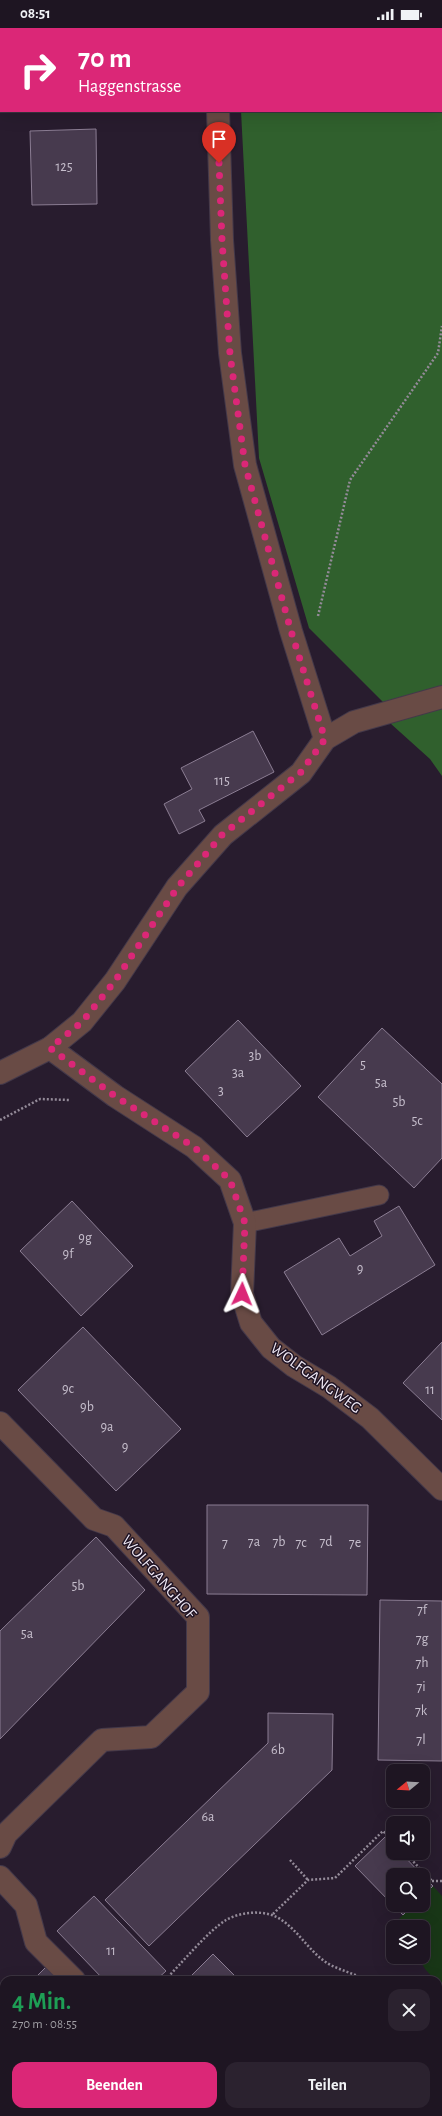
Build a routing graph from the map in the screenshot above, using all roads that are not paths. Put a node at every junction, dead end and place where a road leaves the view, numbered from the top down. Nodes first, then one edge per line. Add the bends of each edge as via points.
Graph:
1 (218, 112) edge
2 (442, 697) edge
3 (325, 739) junction
4 (50, 1048) junction
5 (0, 1073) edge
6 (379, 1195) dead end
7 (245, 1223) junction
8 (0, 1423) edge
9 (442, 1489) edge
10 (0, 1847) edge
11 (0, 1878) edge
12 (70, 1976) edge

1 - 3 street via 222,240 230,354 245,465 291,631
2 - 3 street via 354,722
3 - 4 street via 301,772 222,835 177,888 115,981 82,1022
4 - 5 street
4 - 7 street, WOLFGANGWEG via 115,1096 194,1147 230,1180
6 - 7 lane
7 - 9 street, WOLFGANGWEG via 242,1294 251,1323 272,1348 294,1366 329,1387 370,1418
8 - 10 street, WOLFGANGHOF via 94,1519 114,1526 198,1617 198,1692 151,1737 102,1740 6,1834
11 - 12 street via 26,1905 36,1942

